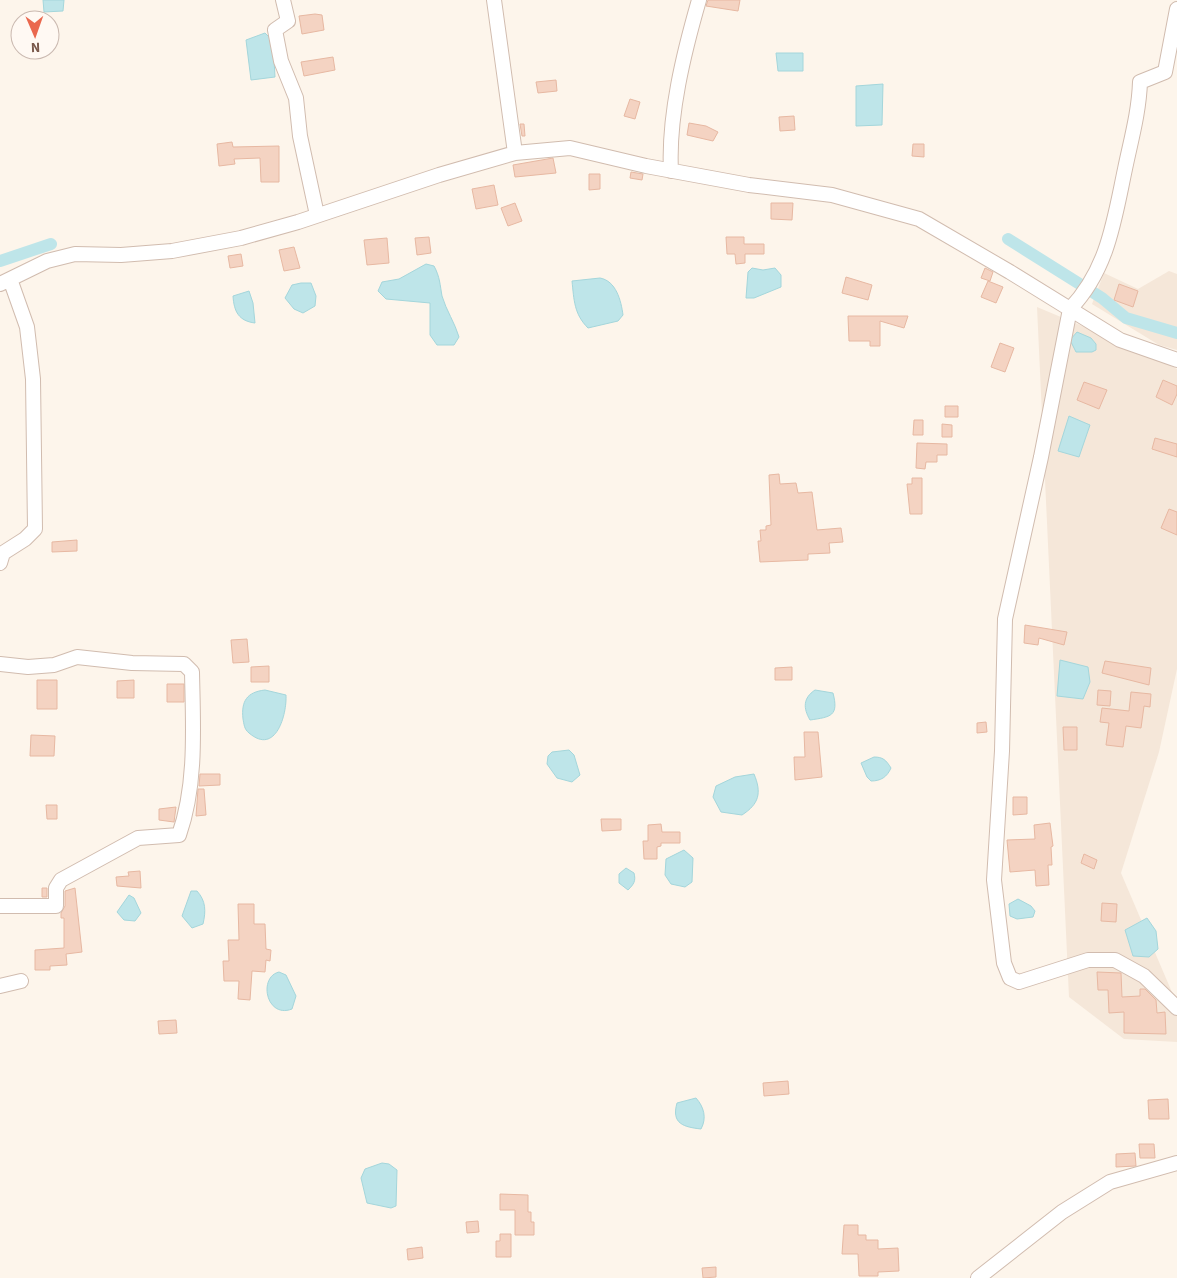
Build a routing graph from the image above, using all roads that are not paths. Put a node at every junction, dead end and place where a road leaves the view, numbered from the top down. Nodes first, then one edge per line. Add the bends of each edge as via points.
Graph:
1 (283, 0) edge
2 (494, 0) edge
3 (699, 0) edge
4 (1177, 9) edge
5 (514, 153) junction
6 (671, 167) junction
7 (317, 215) junction
8 (5, 282) edge
9 (1070, 309) junction
10 (1177, 360) edge
11 (0, 563) edge
12 (0, 664) edge
13 (0, 906) edge
14 (21, 981) dead end
15 (0, 986) edge
16 (1177, 1008) edge
17 (1177, 1163) edge
18 (978, 1278) edge

1 - 7 street via 288,21 275,30 281,60 296,98 300,136
2 - 5 street
3 - 6 street via 682,60
4 - 9 street via 1165,72 1140,82 1139,108 1108,247 1096,274
5 - 6 street via 570,148
5 - 7 street
6 - 9 street via 749,185 832,195 919,219
7 - 8 street via 241,238 172,251 75,254 47,261
8 - 11 street via 27,327 34,379 36,529 3,553
9 - 10 street via 1120,340
9 - 16 street via 1005,619 1002,751 994,880 1004,962 1010,978 1019,982 1088,960 1115,960 1144,976
12 - 13 street via 54,665 76,657 184,664 192,672 192,689 190,791 179,835 138,838 61,880 56,888 56,906
14 - 15 street
17 - 18 street via 1110,1182 1062,1212

